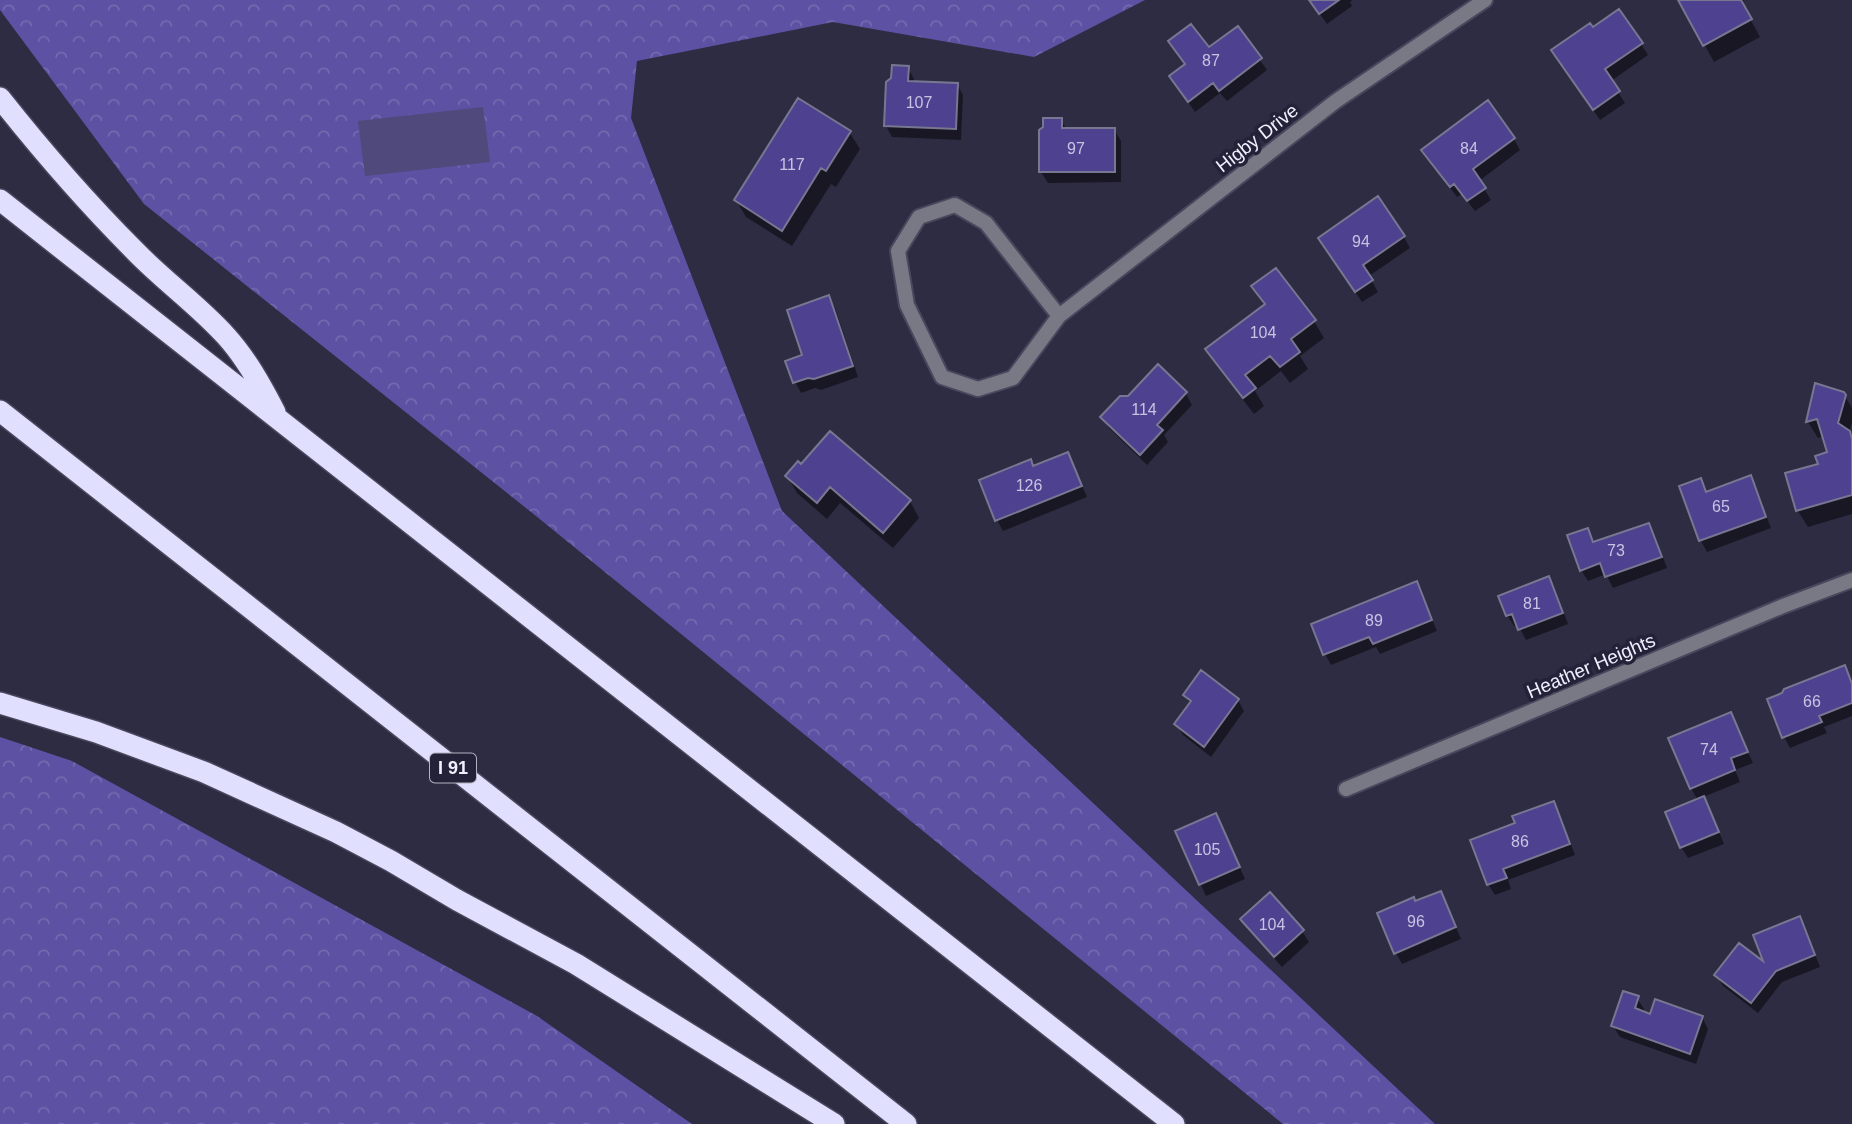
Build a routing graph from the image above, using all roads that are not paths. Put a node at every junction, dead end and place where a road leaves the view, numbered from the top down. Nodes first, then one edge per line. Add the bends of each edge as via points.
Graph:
1 (1485, 0) edge
2 (0, 98) edge
3 (0, 200) edge
4 (1059, 316) junction
5 (0, 411) edge
6 (279, 420) junction
7 (1852, 580) edge
8 (0, 702) edge
9 (1346, 789) dead end
10 (834, 1124) edge
11 (906, 1124) edge
12 (1174, 1124) edge

1 - 4 street, Higby Drive via 1336,101
2 - 6 highway via 103,218 225,335 256,377
3 - 6 highway
4 - 4 street, Higby Drive via 986,223 955,205 919,217 898,250 907,305 942,377 978,389 1013,378
5 - 11 highway, I 91
6 - 12 highway
7 - 9 street, Heather Heights
8 - 10 highway via 204,772 336,832 576,964

